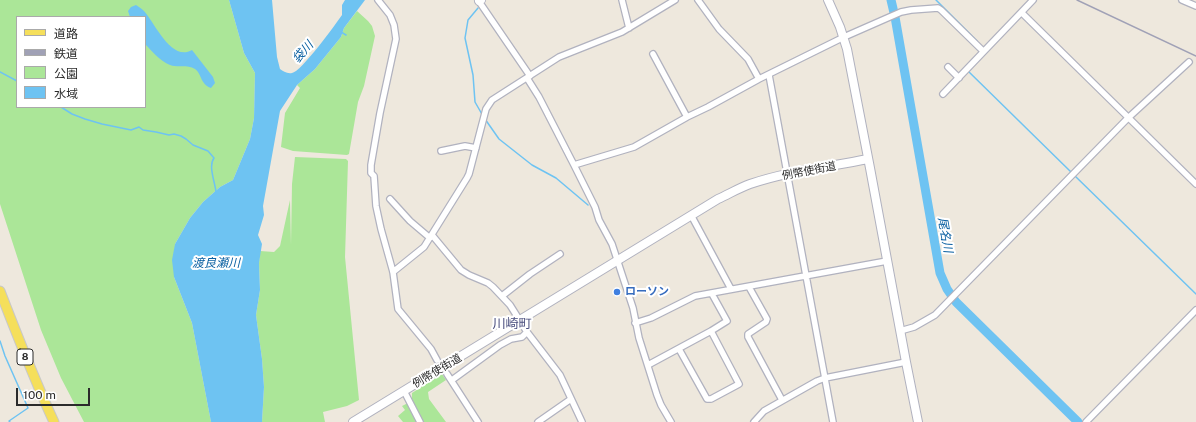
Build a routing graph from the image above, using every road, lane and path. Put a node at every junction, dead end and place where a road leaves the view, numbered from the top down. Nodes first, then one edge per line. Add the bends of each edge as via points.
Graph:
1 (378, 0) edge
2 (480, 0) edge
3 (622, 0) edge
4 (675, 0) edge
5 (698, 0) edge
6 (828, 0) edge
7 (1033, 0) edge
8 (1182, 0) edge
9 (1196, 6) edge
10 (1022, 13) junction
11 (629, 28) junction
12 (844, 37) junction
13 (983, 51) junction
14 (653, 54) dead end
15 (1189, 62) dead end
16 (948, 67) dead end
17 (769, 75) junction
18 (528, 77) junction
19 (959, 78) junction
20 (759, 79) junction
21 (943, 94) dead end
22 (687, 117) junction
23 (1128, 118) junction
24 (476, 148) junction
25 (441, 151) dead end
26 (868, 159) junction
27 (574, 164) junction
28 (787, 174) junction
29 (1196, 184) edge
30 (390, 199) dead end
31 (691, 215) junction
32 (431, 236) junction
33 (560, 254) dead end
34 (617, 260) junction
35 (887, 261) junction
36 (393, 272) junction
37 (806, 275) junction
38 (749, 287) junction
39 (731, 289) junction
40 (0, 291) edge
41 (712, 294) junction
42 (502, 296) junction
43 (1196, 310) edge
44 (520, 320) junction
45 (635, 323) junction
46 (900, 330) junction
47 (711, 331) junction
48 (527, 332) junction
49 (679, 349) junction
50 (438, 360) dead end
51 (906, 362) junction
52 (648, 365) junction
53 (447, 374) dead end
54 (825, 378) junction
55 (452, 380) junction
56 (403, 392) junction
57 (571, 399) junction
58 (782, 400) junction
59 (1088, 420) edge
60 (54, 422) edge
61 (353, 422) edge
62 (420, 422) edge
63 (478, 422) edge
64 (538, 422) edge
65 (582, 422) edge
66 (671, 422) edge
67 (754, 422) edge
68 (833, 422) edge
69 (918, 422) edge

1 - 36 street via 390,14 396,39 374,142 371,173 374,176 374,194 381,229
2 - 18 street
3 - 11 street
4 - 11 street
5 - 20 street via 719,29 748,59
6 - 12 main road
7 - 10 street
8 - 9 street
10 - 13 street
10 - 23 street
11 - 18 street via 566,53
12 - 13 street via 901,12 938,8
12 - 17 street
12 - 26 main road
13 - 19 street
14 - 22 street
15 - 23 street
16 - 19 street
17 - 20 street
17 - 28 street
18 - 24 street via 492,100 486,109
18 - 27 street
19 - 21 street
20 - 22 street
22 - 27 street via 634,147
23 - 29 street
23 - 46 street via 946,305 928,320
24 - 25 street via 465,146
24 - 32 street via 469,174
26 - 28 main road, 例幣使街道
26 - 35 main road
27 - 34 street
28 - 31 main road, 例幣使街道 via 750,184
28 - 37 street
30 - 32 street via 410,221
31 - 34 main road, 例幣使街道
31 - 39 street
32 - 36 street via 424,247
32 - 42 street via 461,270 488,283
33 - 42 street
34 - 44 main road, 例幣使街道
34 - 45 street via 633,308
35 - 37 street
35 - 46 main road
36 - 50 street via 398,309
37 - 38 street
37 - 54 street
38 - 39 street
38 - 58 street via 767,319 748,334 748,337
39 - 41 street
40 - 60 main road, 8 via 25,357
41 - 45 street via 695,296 651,318
41 - 47 street via 726,321
42 - 44 street
43 - 59 street
44 - 48 street
44 - 56 main road, 例幣使街道
45 - 52 street
46 - 51 main road
47 - 49 street
47 - 49 street via 740,384 707,399
48 - 55 street, 例幣使街道 via 522,337 500,345
48 - 57 street via 557,371
49 - 52 street
51 - 54 street
51 - 69 main road
52 - 66 street via 661,405
53 - 55 street
54 - 58 street
54 - 68 street
55 - 63 street
56 - 61 main road, 例幣使街道
56 - 62 street
57 - 64 street
57 - 65 street
58 - 67 street via 764,411

